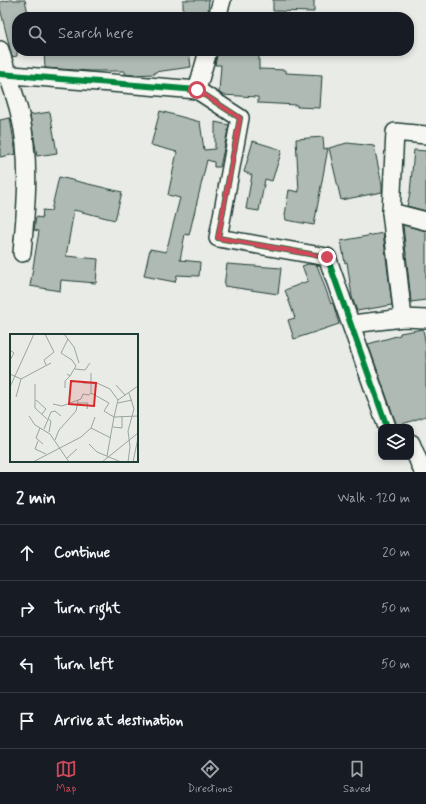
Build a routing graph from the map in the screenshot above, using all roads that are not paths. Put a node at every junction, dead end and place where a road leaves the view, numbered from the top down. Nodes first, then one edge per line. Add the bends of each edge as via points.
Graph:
1 (222, 0) edge
2 (218, 12) edge
3 (0, 50) edge
4 (207, 56) edge
5 (3, 74) edge
6 (197, 90) junction
7 (426, 135) edge
8 (390, 212) junction
9 (426, 221) edge
10 (22, 253) dead end
11 (403, 318) junction
12 (426, 319) edge
13 (352, 324) junction
14 (386, 424) edge
15 (414, 450) edge
16 (423, 472) edge

1 - 2 street
3 - 5 street
4 - 6 street
5 - 6 street
5 - 10 street via 20,115 27,162
6 - 13 street via 240,118 218,238 327,257
7 - 8 street via 396,132
8 - 9 street
8 - 11 street
11 - 12 street
11 - 13 street
13 - 14 street
15 - 16 street

